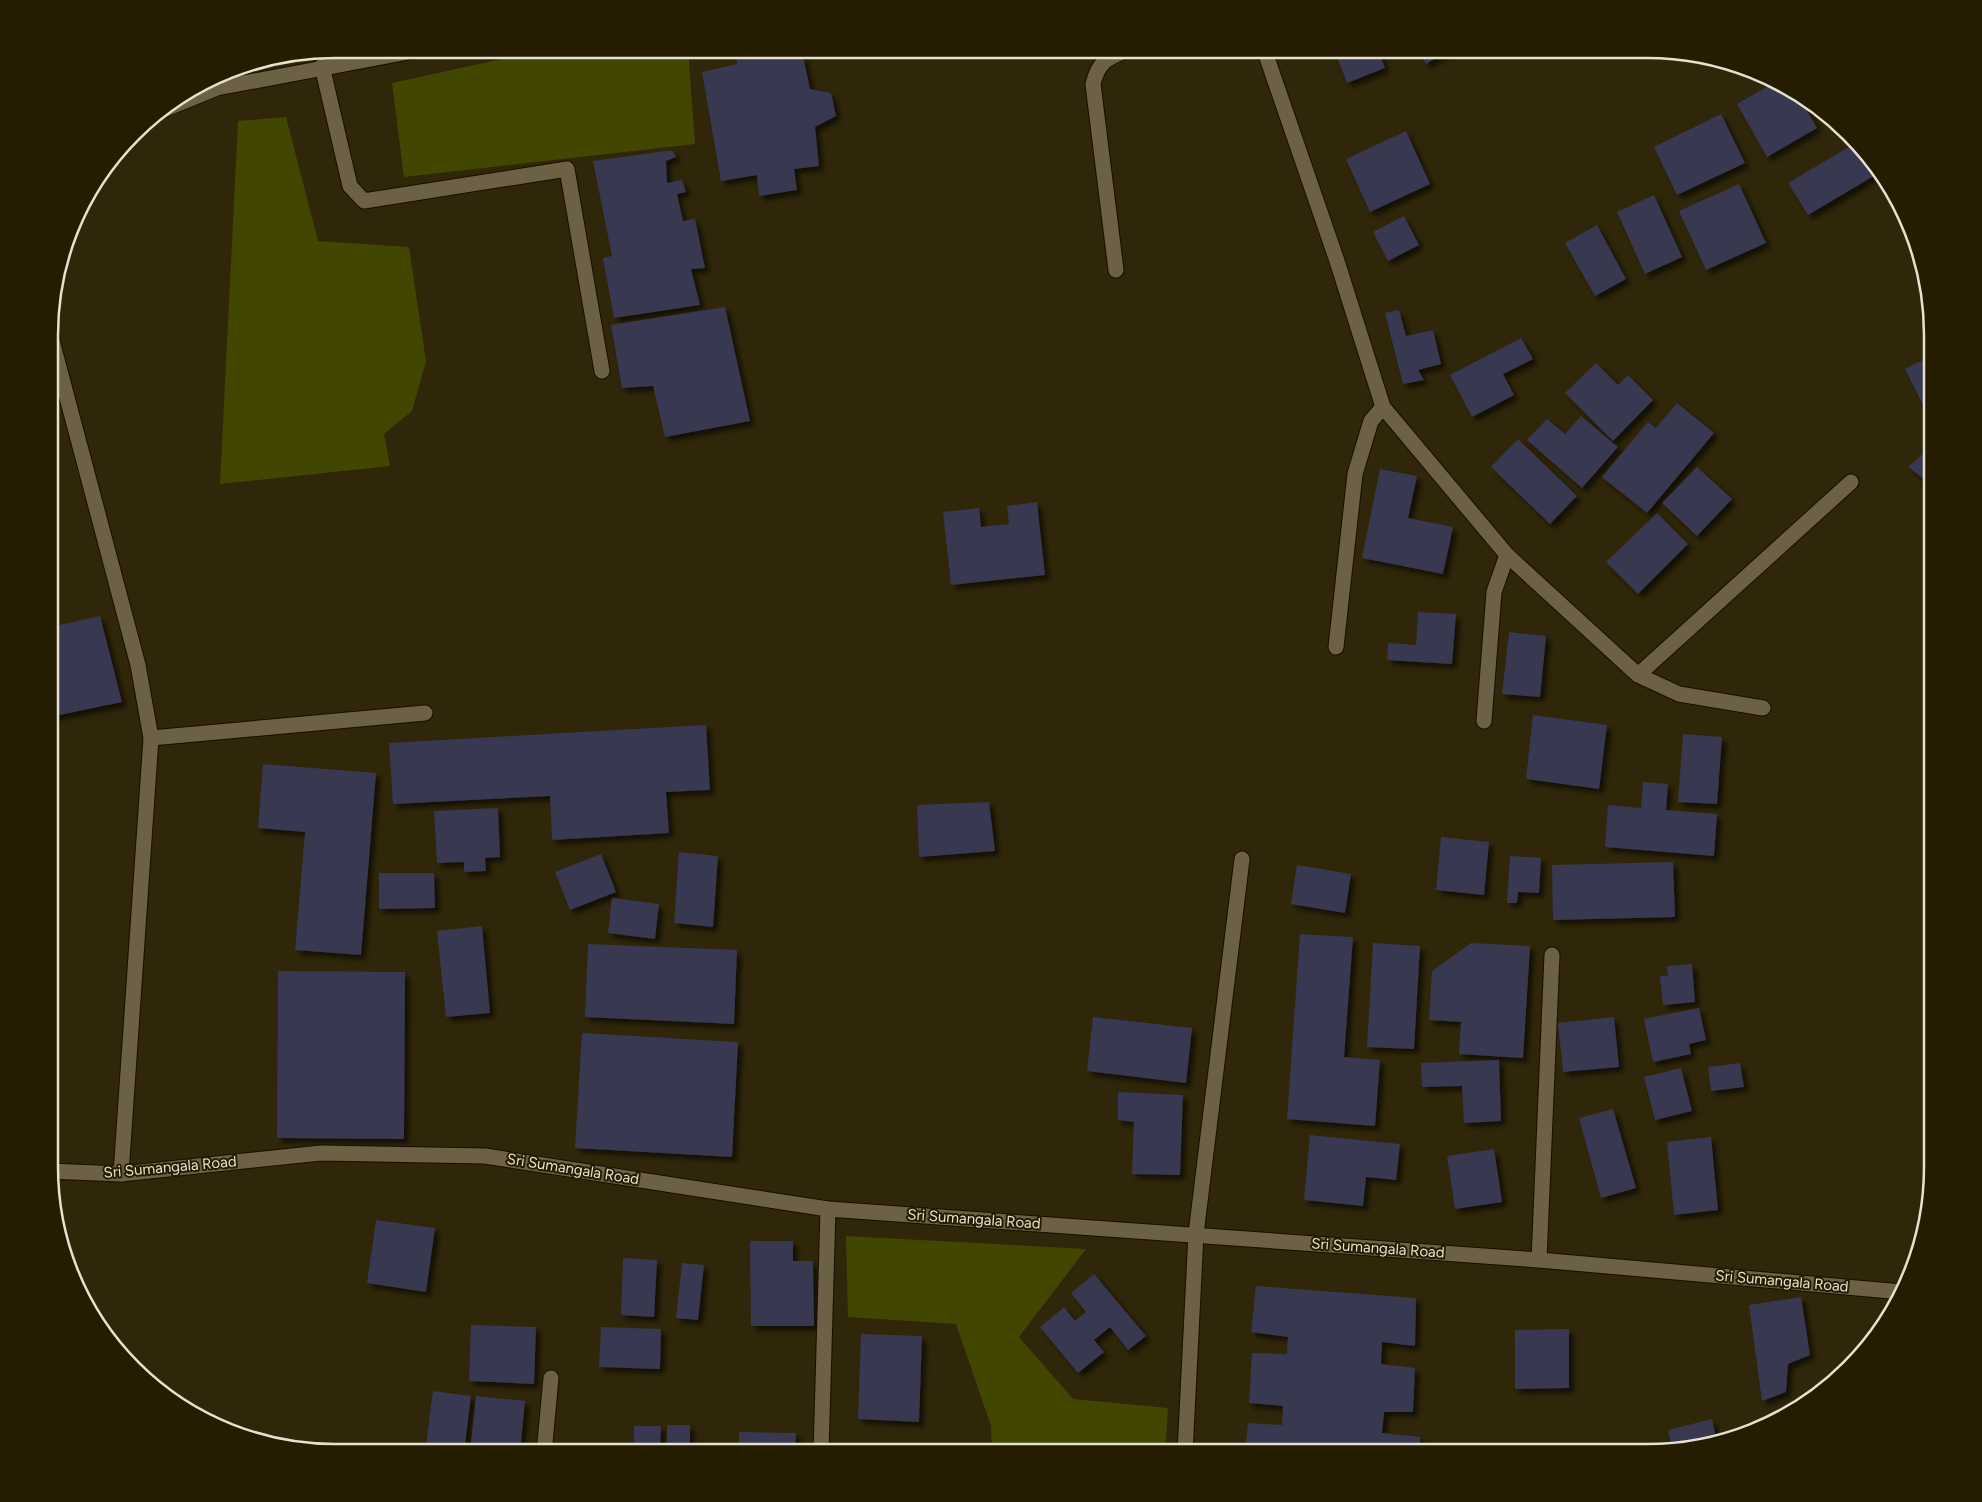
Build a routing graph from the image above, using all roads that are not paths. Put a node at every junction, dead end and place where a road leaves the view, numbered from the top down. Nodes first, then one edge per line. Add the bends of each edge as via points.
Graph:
1 (376, 57) edge
2 (1109, 57) edge
3 (1267, 57) edge
4 (322, 66) junction
5 (217, 84) edge
6 (1116, 270) dead end
7 (57, 360) edge
8 (602, 371) dead end
9 (1383, 406) junction
10 (1851, 482) dead end
11 (1507, 555) junction
12 (1336, 647) dead end
13 (1638, 674) junction
14 (1763, 708) dead end
15 (425, 713) dead end
16 (1484, 721) dead end
17 (151, 738) junction
18 (1242, 860) dead end
19 (1552, 955) dead end
20 (57, 1171) edge
21 (121, 1174) junction
22 (828, 1209) junction
23 (1196, 1234) junction
24 (1539, 1260) junction
25 (1895, 1291) edge
26 (551, 1378) dead end
27 (545, 1444) edge
28 (821, 1444) edge
29 (1185, 1444) edge

1 - 4 street
2 - 6 street via 1097,69 1094,84
3 - 9 street
4 - 5 street
4 - 8 street via 350,186 364,202 567,169
7 - 17 street via 138,665
9 - 11 street
9 - 12 street via 1371,421 1355,474
10 - 13 street
11 - 13 street
11 - 16 street via 1494,592
13 - 14 street via 1679,694
15 - 17 street
17 - 21 street
18 - 23 street
19 - 24 street
20 - 21 street, Sri Sumangala Road
21 - 22 street, Sri Sumangala Road via 321,1153 485,1156
22 - 23 street, Sri Sumangala Road
22 - 28 street
23 - 24 street, Sri Sumangala Road
23 - 29 street
24 - 25 street, Sri Sumangala Road
26 - 27 street

